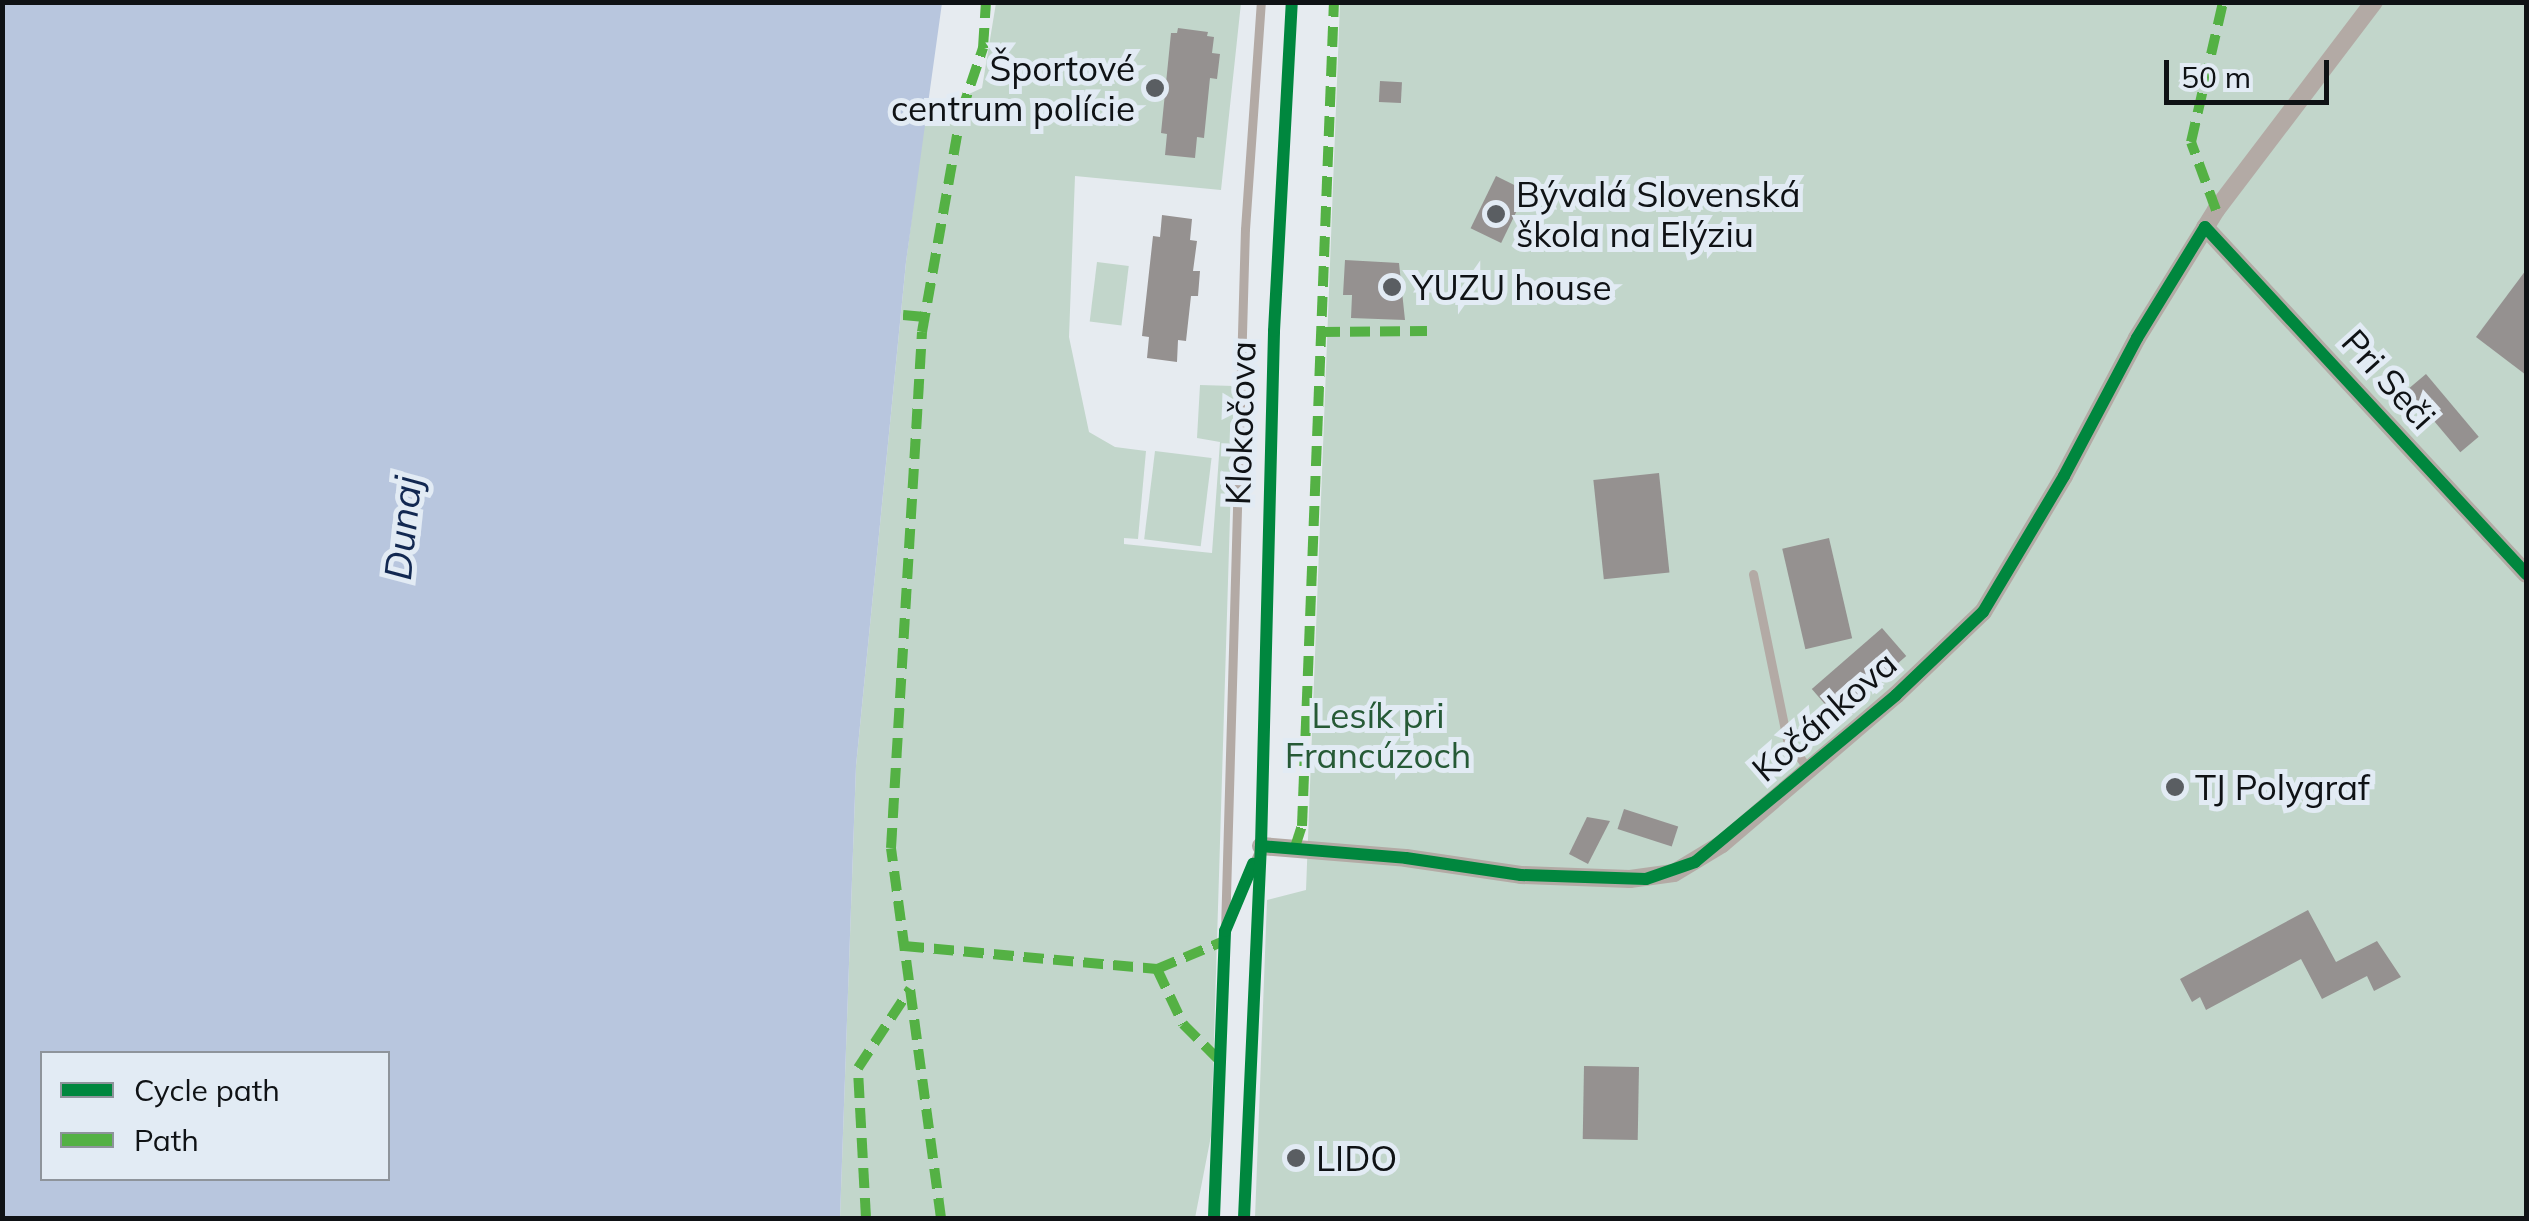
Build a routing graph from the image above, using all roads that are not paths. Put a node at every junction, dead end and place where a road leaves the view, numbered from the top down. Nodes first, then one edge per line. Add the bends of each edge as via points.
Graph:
1 (1261, 2) edge
2 (2374, 2) edge
3 (2205, 227) junction
4 (1753, 574) dead end
5 (2526, 574) edge
6 (1809, 770) junction
7 (1261, 846) joint
8 (1224, 931) junction
9 (1214, 1218) edge

1 - 8 lane, Klokočova via 1245,229
2 - 3 street
3 - 5 street, Pri Seči
3 - 6 street, Kočánkova via 1983,612
4 - 6 lane via 1787,739
6 - 7 street, Kočánkova via 1696,862 1646,879 1521,876
7 - 8 lane
8 - 9 lane, Klokočova

